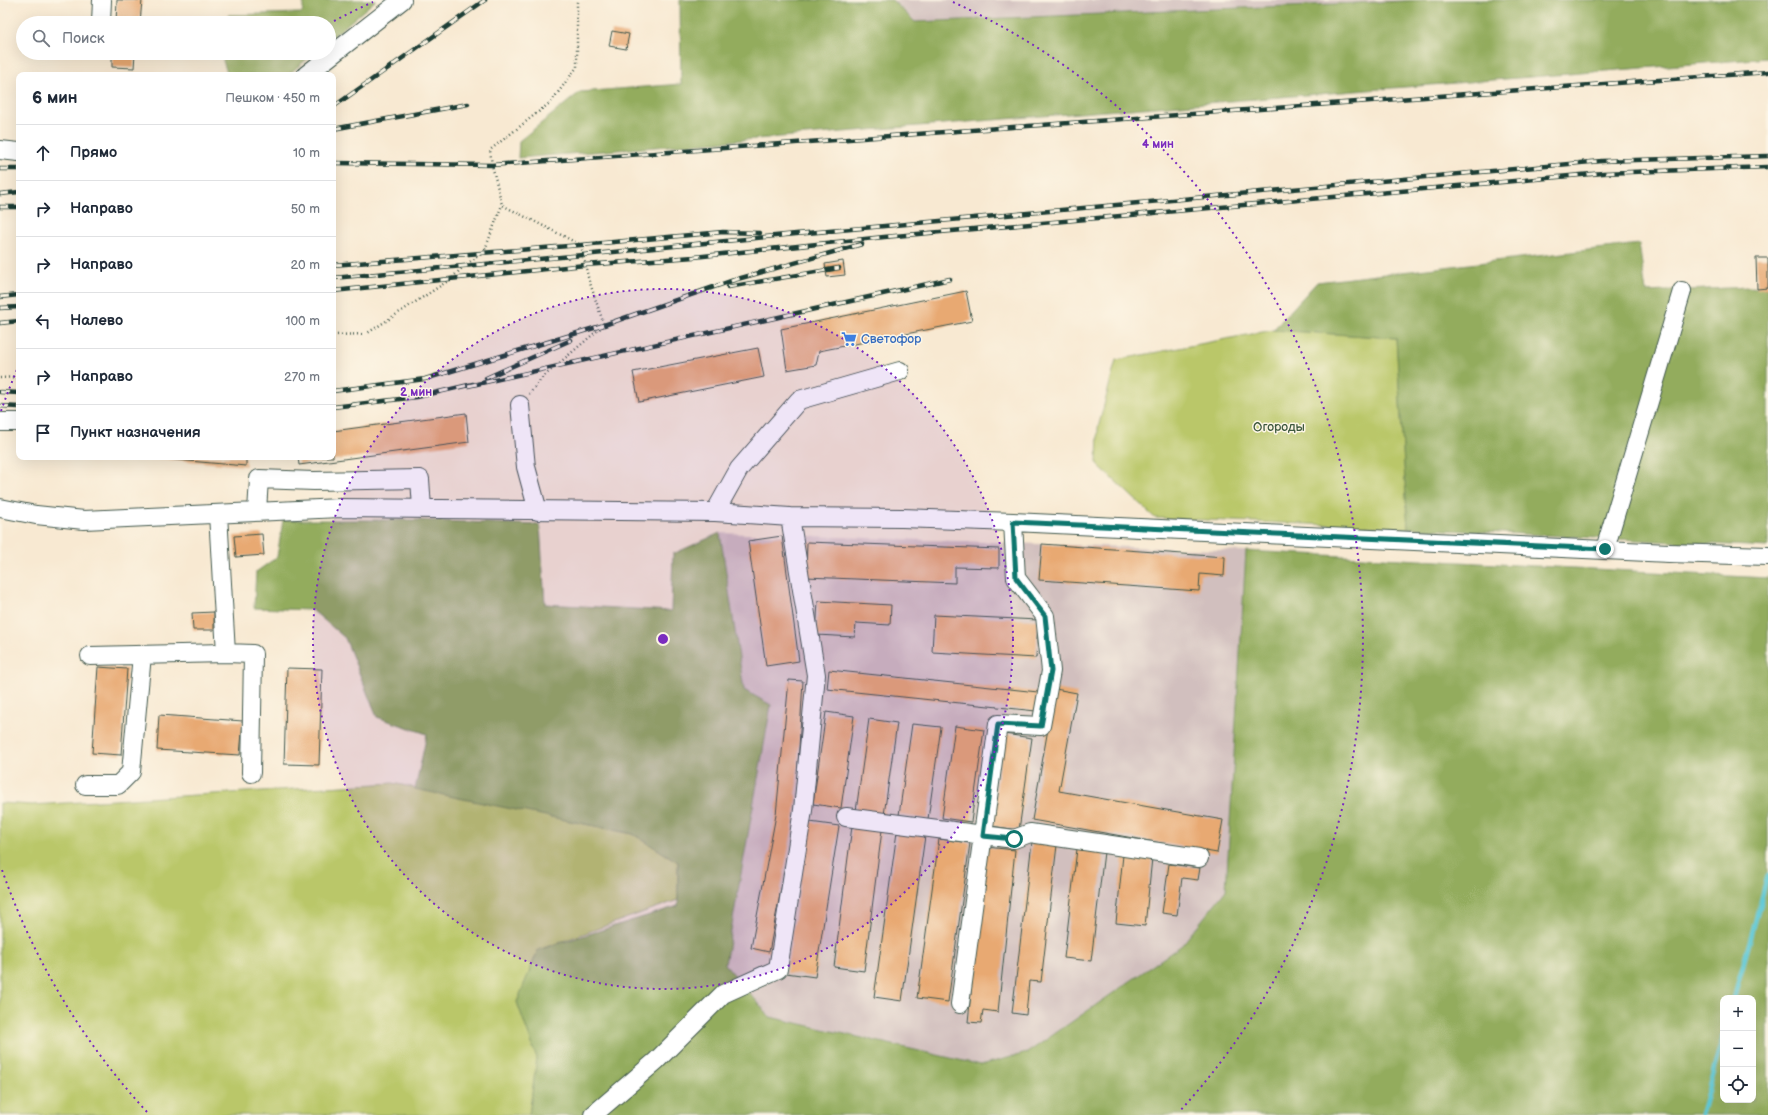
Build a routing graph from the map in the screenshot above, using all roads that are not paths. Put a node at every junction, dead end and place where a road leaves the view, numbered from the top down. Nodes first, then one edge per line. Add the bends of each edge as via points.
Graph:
1 (102, 0) edge
2 (402, 0) edge
3 (101, 16) edge
4 (336, 52) edge
5 (325, 60) edge
6 (310, 72) edge
7 (0, 150) edge
8 (16, 152) edge
9 (1682, 291) dead end
10 (900, 371) dead end
11 (520, 405) road end
12 (0, 422) edge
13 (16, 422) edge
14 (0, 508) edge
15 (422, 508) junction
16 (257, 511) junction
17 (538, 511) junction
18 (715, 512) junction
19 (218, 514) junction
20 (790, 517) junction
21 (1013, 522) junction
22 (1605, 549) junction
23 (1768, 556) edge
24 (226, 653) junction
25 (142, 655) junction
26 (90, 656) dead end
27 (251, 773) dead end
28 (85, 785) dead end
29 (846, 817) dead end
30 (983, 836) junction
31 (1198, 858) dead end
32 (960, 1004) dead end
33 (593, 1115) edge

1 - 3 street
2 - 4 street
5 - 6 street
7 - 8 street
9 - 22 street
10 - 18 street via 798,400 739,469
11 - 17 street via 526,467
12 - 13 street
14 - 19 street via 84,520
15 - 16 street
15 - 16 street via 420,479 259,480
15 - 17 street
16 - 19 street
17 - 18 street
18 - 20 street
19 - 24 street
20 - 21 street
20 - 33 street via 816,675 803,810 778,969 723,994 656,1061
21 - 22 street
21 - 30 street via 1016,578 1045,616 1051,671 1041,726 998,724
22 - 23 street
24 - 25 street
24 - 27 street via 253,654
25 - 26 street
25 - 28 street via 131,772 118,785
29 - 30 street
30 - 31 street via 1014,839 1030,833
30 - 32 street

